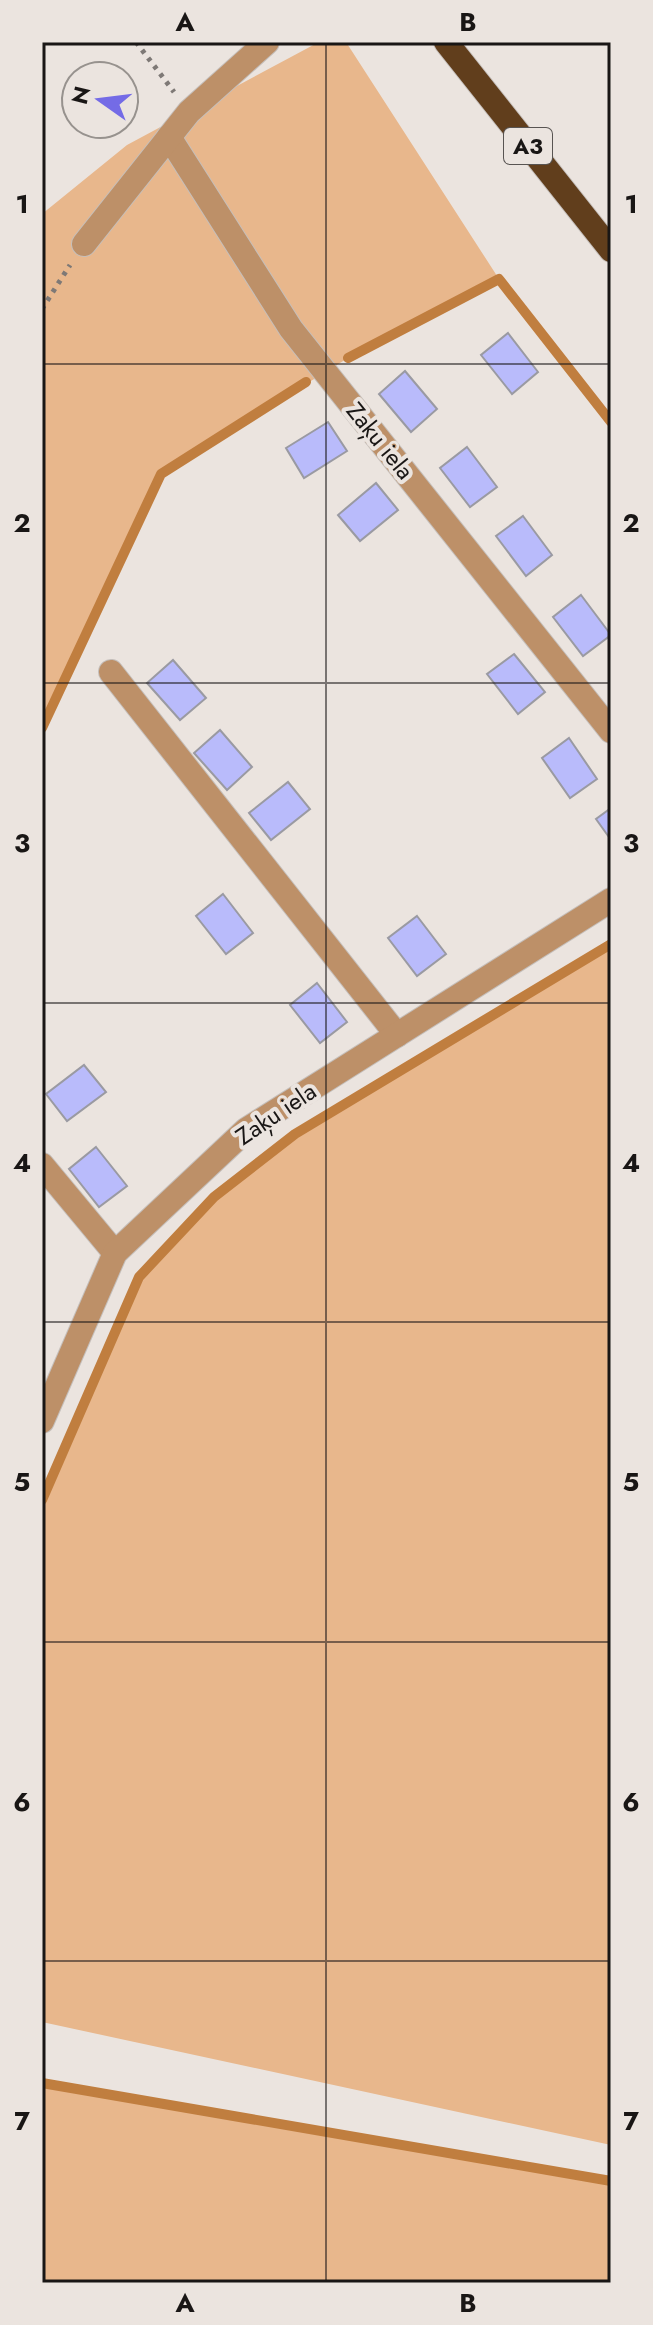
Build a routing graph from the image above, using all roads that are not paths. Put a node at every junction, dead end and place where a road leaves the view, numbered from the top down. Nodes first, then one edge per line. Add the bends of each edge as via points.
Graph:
1 (267, 42) edge
2 (446, 42) edge
3 (169, 137) junction
4 (84, 244) road end
5 (611, 250) edge
6 (111, 672) dead end
7 (611, 731) edge
8 (611, 900) edge
9 (397, 1035) junction
10 (42, 1165) edge
11 (115, 1253) junction
12 (42, 1421) edge

1 - 3 street via 189,112
2 - 5 highway, A3
3 - 4 street
3 - 7 street, Zaķu iela via 291,329
6 - 9 street
8 - 9 street, Zaķu iela
9 - 11 street, Zaķu iela via 246,1130
10 - 11 street
11 - 12 street, Zaķu iela

